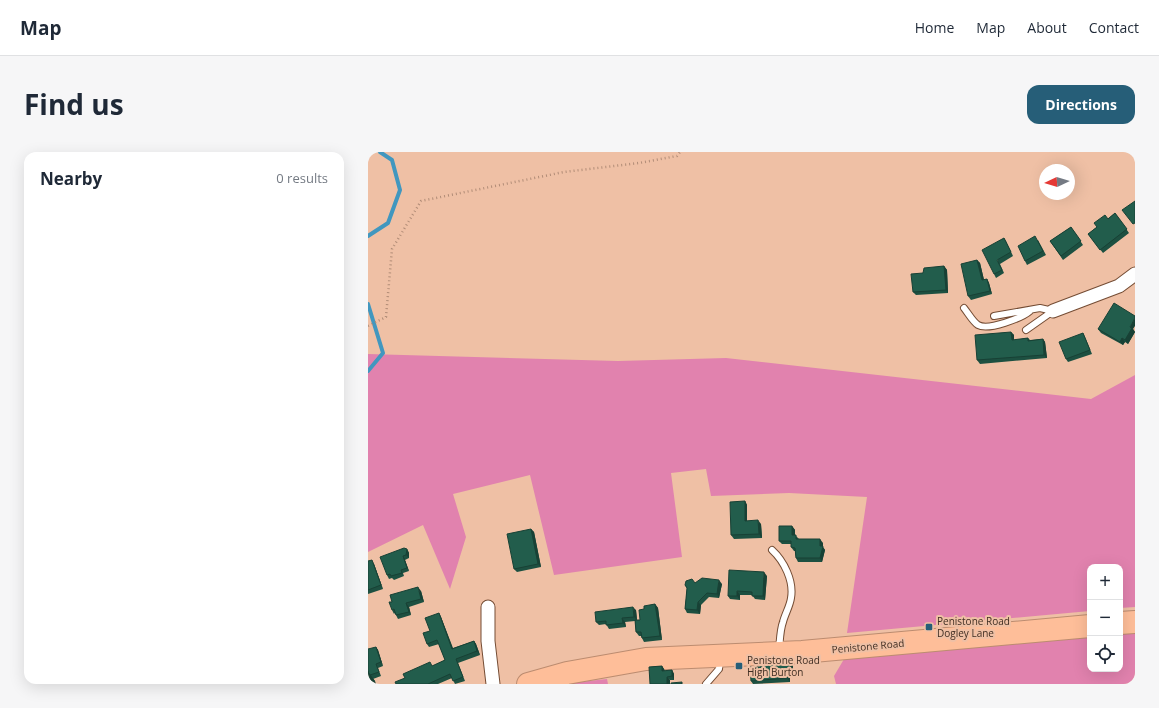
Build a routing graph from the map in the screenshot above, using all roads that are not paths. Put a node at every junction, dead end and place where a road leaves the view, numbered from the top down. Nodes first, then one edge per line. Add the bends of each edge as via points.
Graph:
1 (1135, 274) edge
2 (964, 308) dead end
3 (1030, 310) junction
4 (1053, 311) junction
5 (994, 316) dead end
6 (1026, 330) dead end
7 (772, 550) dead end
8 (488, 607) dead end
9 (1135, 622) edge
10 (1123, 623) edge
11 (1087, 626) edge
12 (779, 653) junction
13 (721, 656) junction
14 (493, 684) edge
15 (528, 684) edge
16 (706, 684) edge

1 - 4 street via 1119,286
2 - 3 lane via 977,325 983,327 1004,323
3 - 4 lane via 1040,308
3 - 5 lane
4 - 6 lane
7 - 12 lane via 787,571 792,596 783,622
8 - 14 street via 488,641
9 - 10 highway
11 - 12 highway, Penistone Road
12 - 13 highway, Penistone Road
13 - 15 highway, Penistone Road via 646,659 567,673
13 - 16 lane via 719,669

